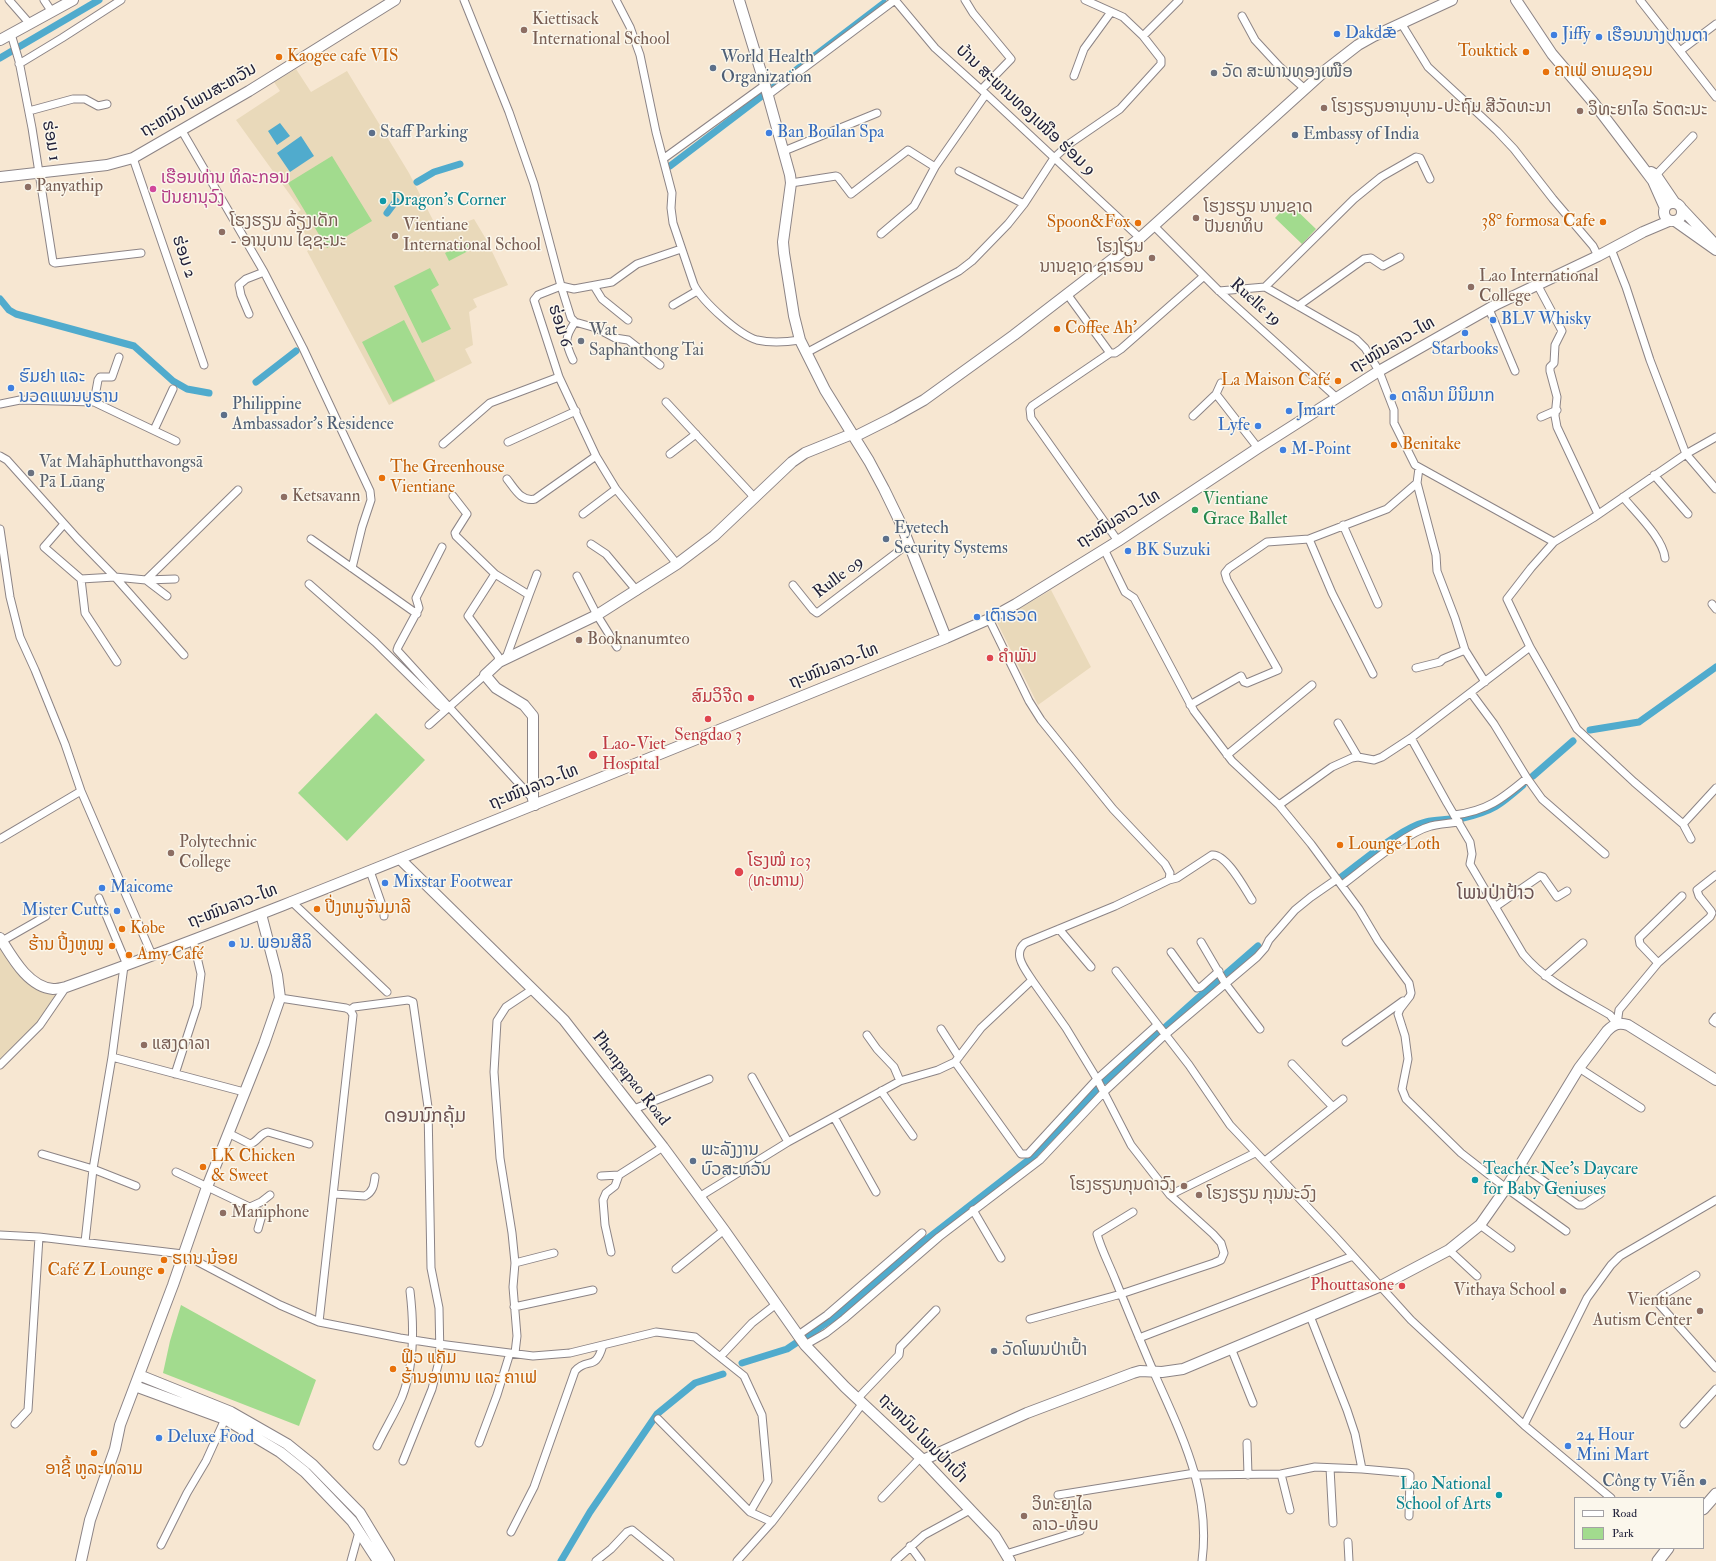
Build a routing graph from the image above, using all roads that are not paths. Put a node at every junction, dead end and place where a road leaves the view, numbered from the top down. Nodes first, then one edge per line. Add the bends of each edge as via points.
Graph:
1 (9, 0) edge
2 (44, 0) edge
3 (73, 0) edge
4 (121, 0) edge
5 (395, 0) edge
6 (464, 0) edge
7 (616, 0) edge
8 (739, 0) edge
9 (895, 0) edge
10 (965, 0) edge
11 (1085, 0) edge
12 (1179, 0) edge
13 (1452, 0) edge
14 (1516, 0) edge
15 (1640, 0) edge
16 (52, 12) junction
17 (1111, 12) junction
18 (1242, 16) dead end
19 (1401, 23) junction
20 (30, 24) junction
21 (1716, 24) edge
22 (1143, 36) junction
23 (12, 37) junction
24 (0, 40) edge
25 (1680, 51) junction
26 (19, 63) junction
27 (1074, 76) dead end
28 (765, 84) junction
29 (1305, 89) junction
30 (984, 91) junction
31 (768, 96) junction
32 (1716, 97) edge
33 (107, 104) dead end
34 (29, 111) junction
35 (877, 113) dead end
36 (182, 131) junction
37 (1693, 136) dead end
38 (784, 151) junction
39 (133, 158) junction
40 (1054, 158) junction
41 (663, 159) junction
42 (1641, 165) junction
43 (935, 167) junction
44 (959, 171) dead end
45 (40, 173) junction
46 (1656, 175) junction
47 (0, 177) edge
48 (1430, 179) dead end
49 (791, 183) junction
50 (1024, 204) junction
51 (1678, 206) junction
52 (1664, 210) junction
53 (1672, 221) junction
54 (1155, 226) junction
55 (1643, 232) junction
56 (881, 234) dead end
57 (1140, 238) junction
58 (1716, 245) edge
59 (681, 249) junction
60 (1611, 249) junction
61 (1716, 250) edge
62 (140, 253) dead end
63 (1598, 256) junction
64 (1400, 257) dead end
65 (264, 272) junction
66 (1204, 276) junction
67 (1537, 284) junction
68 (561, 286) junction
69 (594, 286) junction
70 (1265, 287) junction
71 (697, 291) junction
72 (1219, 291) junction
73 (1067, 294) junction
74 (673, 305) dead end
75 (1298, 306) junction
76 (1489, 309) junction
77 (249, 314) dead end
78 (628, 320) dead end
79 (575, 322) junction
80 (800, 340) junction
81 (806, 353) junction
82 (1110, 353) junction
83 (119, 357) dead end
84 (573, 360) dead end
85 (204, 365) dead end
86 (660, 365) dead end
87 (1379, 371) junction
88 (1515, 371) dead end
89 (559, 377) junction
90 (1220, 383) dead end
91 (173, 389) dead end
92 (1216, 394) junction
93 (1337, 398) junction
94 (94, 402) junction
95 (666, 402) dead end
96 (0, 404) edge
97 (1557, 410) junction
98 (576, 412) junction
99 (1193, 416) dead end
100 (1541, 417) dead end
101 (154, 430) junction
102 (696, 434) junction
103 (853, 436) junction
104 (1716, 437) edge
105 (176, 441) dead end
106 (508, 442) dead end
107 (443, 444) dead end
108 (1258, 448) junction
109 (670, 454) dead end
110 (1686, 454) junction
111 (0, 456) edge
112 (596, 456) junction
113 (1419, 468) junction
114 (1654, 475) junction
115 (507, 479) dead end
116 (1417, 483) junction
117 (1716, 488) edge
118 (616, 489) junction
119 (238, 490) dead end
120 (453, 496) dead end
121 (754, 497) junction
122 (1623, 497) junction
123 (584, 514) dead end
124 (1598, 514) junction
125 (1688, 514) dead end
126 (64, 524) junction
127 (1343, 525) junction
128 (0, 529) edge
129 (1309, 538) junction
130 (311, 539) dead end
131 (1118, 541) junction
132 (1554, 542) junction
133 (591, 544) dead end
134 (908, 544) junction
135 (442, 548) dead end
136 (1104, 549) junction
137 (1665, 558) dead end
138 (677, 564) junction
139 (352, 568) junction
140 (496, 574) junction
141 (537, 574) dead end
142 (577, 576) dead end
143 (115, 577) junction
144 (81, 579) junction
145 (175, 579) dead end
146 (146, 580) junction
147 (309, 584) dead end
148 (794, 585) dead end
149 (637, 590) junction
150 (529, 595) junction
151 (167, 596) dead end
152 (1378, 604) dead end
153 (417, 614) junction
154 (597, 615) junction
155 (989, 619) junction
156 (946, 638) junction
157 (617, 647) dead end
158 (1530, 647) junction
159 (1465, 650) junction
160 (184, 655) dead end
161 (503, 660) junction
162 (117, 662) dead end
163 (1416, 668) dead end
164 (1373, 674) dead end
165 (485, 675) junction
166 (1485, 682) junction
167 (1312, 685) dead end
168 (1471, 692) junction
169 (1190, 705) junction
170 (450, 707) junction
171 (1338, 723) dead end
172 (429, 725) dead end
173 (1411, 738) junction
174 (1227, 755) junction
175 (1358, 757) junction
176 (1526, 778) junction
177 (1716, 788) edge
178 (81, 791) junction
179 (534, 802) junction
180 (1279, 805) junction
181 (1454, 815) junction
182 (1459, 822) junction
183 (1683, 824) junction
184 (0, 838) edge
185 (1691, 840) dead end
186 (1605, 854) dead end
187 (400, 860) junction
188 (370, 871) junction
189 (1716, 875) edge
190 (1337, 879) junction
191 (1170, 880) junction
192 (1342, 885) junction
193 (1567, 891) dead end
194 (1682, 896) dead end
195 (99, 898) dead end
196 (1252, 900) dead end
197 (291, 901) junction
198 (1496, 907) junction
199 (261, 914) junction
200 (46, 916) dead end
201 (384, 916) dead end
202 (1059, 929) junction
203 (1, 940) edge
204 (193, 940) junction
205 (1201, 942) dead end
206 (1583, 943) dead end
207 (1171, 952) dead end
208 (152, 955) junction
209 (1658, 963) junction
210 (126, 966) junction
211 (1091, 967) dead end
212 (1116, 971) dead end
213 (1219, 971) junction
214 (1545, 976) junction
215 (1032, 980) junction
216 (1225, 982) junction
217 (66, 987) junction
218 (533, 989) junction
219 (387, 992) dead end
220 (1410, 996) junction
221 (280, 998) junction
222 (350, 1010) junction
223 (1716, 1017) edge
224 (1716, 1023) edge
225 (1617, 1024) junction
226 (1157, 1025) junction
227 (941, 1029) dead end
228 (1260, 1029) dead end
229 (1166, 1034) junction
230 (867, 1035) dead end
231 (1346, 1042) dead end
232 (112, 1057) junction
233 (957, 1060) junction
234 (1292, 1064) dead end
235 (0, 1065) edge
236 (1579, 1068) junction
237 (175, 1074) junction
238 (752, 1077) dead end
239 (709, 1079) dead end
240 (1097, 1079) junction
241 (1716, 1080) edge
242 (900, 1081) junction
243 (881, 1091) junction
244 (244, 1092) junction
245 (1104, 1092) junction
246 (1343, 1099) dead end
247 (1333, 1107) junction
248 (1641, 1108) dead end
249 (634, 1109) junction
250 (834, 1117) junction
251 (228, 1133) junction
252 (913, 1136) dead end
253 (788, 1142) junction
254 (309, 1144) dead end
255 (663, 1147) junction
256 (1256, 1153) junction
257 (42, 1154) dead end
258 (1265, 1161) junction
259 (1520, 1165) junction
260 (93, 1169) junction
261 (176, 1172) dead end
262 (619, 1174) junction
263 (601, 1176) dead end
264 (375, 1177) dead end
265 (136, 1186) dead end
266 (207, 1187) junction
267 (1506, 1188) junction
268 (876, 1192) dead end
269 (334, 1194) junction
270 (1600, 1194) dead end
271 (270, 1195) dead end
272 (1170, 1195) junction
273 (699, 1197) junction
274 (1715, 1202) edge
275 (250, 1207) junction
276 (973, 1210) junction
277 (1134, 1212) dead end
278 (1480, 1226) junction
279 (258, 1229) dead end
280 (724, 1230) junction
281 (1566, 1231) dead end
282 (922, 1233) dead end
283 (0, 1235) edge
284 (39, 1237) junction
285 (85, 1242) junction
286 (1511, 1248) dead end
287 (1449, 1250) junction
288 (611, 1252) dead end
289 (554, 1253) dead end
290 (184, 1254) junction
291 (1353, 1256) junction
292 (1001, 1258) dead end
293 (515, 1263) junction
294 (676, 1269) dead end
295 (1696, 1275) dead end
296 (1477, 1276) dead end
297 (1379, 1287) junction
298 (593, 1290) dead end
299 (410, 1291) dead end
300 (1121, 1294) junction
301 (775, 1305) junction
302 (514, 1307) junction
303 (936, 1310) dead end
304 (1310, 1316) junction
305 (1030, 1319) dead end
306 (319, 1322) junction
307 (1139, 1338) junction
308 (412, 1339) junction
309 (800, 1340) junction
310 (439, 1344) junction
311 (603, 1345) junction
312 (1231, 1348) junction
313 (512, 1353) junction
314 (720, 1358) junction
315 (1716, 1368) edge
316 (1154, 1373) junction
317 (139, 1375) junction
318 (135, 1386) junction
319 (1716, 1389) edge
320 (861, 1400) junction
321 (1253, 1403) dead end
322 (225, 1419) junction
323 (658, 1419) dead end
324 (15, 1424) dead end
325 (1684, 1424) dead end
326 (1524, 1425) junction
327 (479, 1443) dead end
328 (1247, 1443) dead end
329 (377, 1446) dead end
330 (921, 1459) junction
331 (403, 1461) dead end
332 (1330, 1468) junction
333 (1362, 1468) junction
334 (1196, 1474) junction
335 (1281, 1474) junction
336 (1248, 1475) junction
337 (1716, 1494) edge
338 (1058, 1495) dead end
339 (1610, 1497) edge
340 (882, 1498) dead end
341 (1704, 1508) edge
342 (970, 1510) junction
343 (1290, 1510) dead end
344 (750, 1512) junction
345 (1409, 1516) dead end
346 (772, 1522) junction
347 (1333, 1523) dead end
348 (1080, 1531) dead end
349 (359, 1532) junction
350 (511, 1532) dead end
351 (1348, 1542) dead end
352 (161, 1545) dead end
353 (910, 1546) junction
354 (1667, 1549) edge
355 (1008, 1557) edge
356 (82, 1561) edge
357 (351, 1561) edge
358 (378, 1561) edge
359 (389, 1561) edge
360 (596, 1561) edge
361 (670, 1561) edge
362 (737, 1561) edge
363 (895, 1561) edge
364 (921, 1561) edge
365 (1202, 1561) edge
366 (1349, 1561) edge
367 (1658, 1561) edge

1 - 20 street
2 - 16 street
3 - 16 street
4 - 26 street
5 - 36 street, ຖະຫນົນ ໂພນສະຫວັນ
6 - 68 street, ຮ່ອມ 6 via 509,112 534,184
7 - 41 street via 630,27 640,55
8 - 28 street
9 - 30 street, ບ້ານ ສະພານທອງເໜືອ ຮ່ອມ 9 via 935,48
9 - 31 street
10 - 30 street via 1011,59
11 - 17 street
12 - 22 street
13 - 19 street
14 - 42 street via 1552,54
15 - 25 street
16 - 20 street
17 - 22 street via 1124,17
17 - 27 street via 1084,49
18 - 29 street via 1255,40
19 - 29 street via 1358,45
19 - 63 street via 1428,67 1497,130 1593,246
20 - 23 street
21 - 25 street
22 - 40 street via 1161,59 1161,64 1120,109 1069,144
23 - 24 street
23 - 26 street, ຮ່ອມ 1
25 - 32 street
26 - 34 street, ຮ່ອມ 1
28 - 31 street
28 - 41 street
29 - 54 street
30 - 40 street, ບ້ານ ສະພານທອງເໜືອ ຮ່ອມ 9
30 - 43 street
31 - 38 street
33 - 34 street via 98,106 85,99 73,99
34 - 45 street, ຮ່ອມ 1
35 - 38 street
36 - 39 street, ຖະຫນົນ ໂພນສະຫວັນ
36 - 65 street
37 - 46 street
38 - 49 street
39 - 45 street, ຖະຫນົນ ໂພນສະຫວັນ
39 - 85 street, ຮ່ອມ 2
40 - 50 street
40 - 57 street, ບ້ານ ສະພານທອງເໜືອ ຮ່ອມ 9
41 - 59 street via 672,193 673,223
42 - 46 street
42 - 52 street via 1652,181
43 - 49 street via 908,150 851,194 836,176
43 - 56 street via 914,206
44 - 50 street
45 - 47 street, ຖະຫນົນ ໂພນສະຫວັນ
45 - 62 street, ຮ່ອມ 1 via 53,262
46 - 51 street
48 - 70 street via 1420,158 1416,157 1381,177 1348,204
49 - 80 street via 783,242
50 - 81 street via 977,256 958,271
51 - 52 street via 1669,204
51 - 53 street via 1680,218
51 - 58 street
52 - 53 street via 1665,217
52 - 55 street, ຖະໜົນລາວ-ໄທ
53 - 55 street, ຖະໜົນລາວ-ໄທ
53 - 61 street
54 - 57 street
54 - 66 street, Ruelle 19
55 - 60 street, ຖະໜົນລາວ-ໄທ
57 - 73 street
59 - 69 street via 637,264 612,282
59 - 71 street
60 - 63 street, ຖະໜົນລາວ-ໄທ
60 - 110 street
63 - 67 street, ຖະໜົນລາວ-ໄທ
64 - 75 street via 1383,266 1371,258 1364,259
65 - 77 street via 246,279 239,285
65 - 139 street via 370,491 371,500
66 - 72 street, Ruelle 19
66 - 82 street via 1121,350
67 - 76 street, ຖະໜົນລາວ-ໄທ
67 - 97 street via 1562,331 1555,345 1554,363 1550,367 1557,397
68 - 69 street via 574,289
68 - 79 street via 571,318
68 - 89 street, ຮ່ອມ 6 via 538,295 534,300
69 - 78 street via 602,299
70 - 72 street
70 - 75 street
71 - 74 street
71 - 80 street via 718,313 750,337 787,342
72 - 93 street, Ruelle 19
73 - 82 street
73 - 103 street via 924,400
75 - 87 street via 1356,339 1365,348
76 - 87 street, ຖະໜົນລາວ-ໄທ
76 - 88 street
79 - 84 street via 566,339
79 - 86 street via 596,328 615,338 628,340
80 - 81 street
81 - 103 street
82 - 131 street via 1032,406 1029,412
83 - 94 street via 112,377 100,377 98,380
87 - 93 street, ຖະໜົນລາວ-ໄທ
87 - 113 street via 1394,410 1394,424
89 - 98 street, ຮ່ອມ 6
89 - 107 street via 490,403
90 - 92 street
91 - 101 street
92 - 99 street
92 - 108 street
93 - 108 street, ຖະໜົນລາວ-ໄທ
94 - 96 street via 20,400
94 - 101 street
95 - 102 street
97 - 100 street
97 - 124 street via 1555,416 1558,427
98 - 106 street
98 - 112 street, ຮ່ອມ 6
101 - 105 street
102 - 109 street
102 - 121 street
103 - 121 street via 805,453
103 - 134 street via 884,489
104 - 110 street
108 - 131 street, ຖະໜົນລາວ-ໄທ
110 - 114 street
110 - 117 street
111 - 126 street via 7,460
112 - 115 street via 536,499 522,497
112 - 118 street, ຮ່ອມ 6
113 - 116 street
113 - 132 street
114 - 122 street
114 - 125 street
116 - 127 street via 1387,509
116 - 159 street via 1436,555 1437,571
118 - 123 street
118 - 138 street, ຮ່ອມ 6
119 - 146 street
120 - 140 street via 467,514 455,534
121 - 138 street via 714,536
122 - 124 street
122 - 137 street via 1654,535
124 - 132 street
126 - 143 street
126 - 144 street via 44,547
127 - 129 street
127 - 152 street
128 - 178 street via 10,597 20,637 65,744
129 - 164 street via 1332,593
129 - 169 street via 1267,542 1225,573 1226,580 1278,670 1247,683 1241,676
130 - 139 street
131 - 136 street, ຖະໜົນລາວ-ໄທ
132 - 158 street via 1507,599
133 - 149 street via 606,554
134 - 148 street, Rulle 09 via 817,613
134 - 156 street
135 - 153 street via 416,598 420,608
136 - 155 street, ຖະໜົນລາວ-ໄທ
136 - 169 street via 1125,592 1134,598
138 - 149 street
139 - 153 street
140 - 150 street
140 - 161 street via 468,616
141 - 150 street
142 - 154 street
143 - 144 street
143 - 146 street
143 - 160 street
144 - 162 street via 85,613
145 - 146 street
146 - 151 street
147 - 170 street via 375,642 443,708
149 - 154 street
150 - 161 street
153 - 170 street via 397,650
154 - 157 street
154 - 161 street
155 - 156 street, ຖະໜົນລາວ-ໄທ
155 - 191 street via 1034,710 1114,809 1165,864 1170,873
156 - 179 street, ຖະໜົນລາວ-ໄທ
158 - 166 street
158 - 183 street via 1577,729
159 - 163 street via 1440,662
159 - 166 street
161 - 165 street
165 - 170 street
165 - 179 street via 496,688 524,705 533,716
166 - 168 street
167 - 174 street
168 - 173 street
168 - 176 street via 1494,724
169 - 174 street
170 - 172 street
170 - 179 street
171 - 175 street
173 - 175 street via 1374,760
173 - 181 street
174 - 180 street
175 - 180 street via 1332,767
176 - 181 street via 1491,806
176 - 186 street via 1542,800
177 - 183 street
178 - 184 street
178 - 208 street
179 - 187 street, ຖະໜົນລາວ-ໄທ
180 - 190 street
181 - 182 street
182 - 192 street via 1432,826 1408,836
182 - 198 street via 1472,848 1470,864
183 - 185 street
187 - 188 street, ຖະໜົນລາວ-ໄທ
187 - 218 street, Phonpapao Road
188 - 197 street, ຖະໜົນລາວ-ໄທ
188 - 201 street
189 - 209 street via 1697,890 1712,913 1710,917
190 - 192 street
190 - 216 street via 1310,896 1295,910 1257,957
191 - 196 street via 1216,855 1228,864
191 - 202 street
192 - 220 street via 1378,941 1404,975
193 - 198 street via 1557,897 1540,876
194 - 209 street via 1639,938 1640,944
195 - 210 street
197 - 199 street, ຖະໜົນລາວ-ໄທ
197 - 219 street
198 - 214 street via 1524,954
199 - 204 street, ຖະໜົນລາວ-ໄທ
199 - 221 street
200 - 203 street
202 - 211 street
202 - 215 street via 1023,945 1019,952 1019,959
203 - 217 street, ຖະໜົນລາວ-ໄທ via 24,974 36,983 52,989
204 - 208 street, ຖະໜົນລາວ-ໄທ
204 - 237 street via 201,974 197,1006
205 - 213 street
206 - 214 street
207 - 213 street via 1197,988
208 - 210 street, ຖະໜົນລາວ-ໄທ
209 - 225 street via 1619,1010
210 - 217 street, ຖະໜົນລາວ-ໄທ
210 - 232 street
212 - 226 street
213 - 216 street
214 - 225 street via 1610,1015
215 - 233 street via 981,1028
215 - 240 street via 1066,1028
216 - 228 street
216 - 229 street
217 - 235 street via 40,1025
218 - 249 street, Phonpapao Road via 564,1020
218 - 293 street via 506,1007 497,1021 496,1028 494,1072 500,1158
220 - 231 street
220 - 267 street via 1398,1014 1405,1036 1408,1059 1403,1079 1403,1094 1461,1154
221 - 222 street
221 - 244 street
222 - 269 street via 353,1018
222 - 310 street via 354,1007 408,1000 413,1002 428,1107 431,1268 439,1308
223 - 224 street via 1713,1021
225 - 236 street via 1607,1030
225 - 241 street via 1628,1025
226 - 229 street
226 - 240 street
227 - 233 street
229 - 245 street
229 - 256 street via 1230,1125
230 - 242 street via 892,1064
232 - 237 street
232 - 260 street
233 - 240 street via 1023,1155 1028,1154
233 - 242 street via 938,1070
234 - 247 street
236 - 248 street
236 - 259 street
237 - 244 street
238 - 253 street
239 - 249 street
240 - 245 street
242 - 243 street
243 - 250 street
243 - 252 street
244 - 251 street
245 - 272 street via 1131,1145
245 - 276 street via 1040,1160
246 - 247 street
247 - 258 street
249 - 255 street, Phonpapao Road
250 - 253 street
250 - 268 street
251 - 254 street via 250,1144 268,1132
251 - 266 street
253 - 273 street
255 - 262 street
255 - 273 street, Phonpapao Road
256 - 258 street
256 - 272 street
257 - 260 street
258 - 291 street
259 - 267 street
259 - 270 street via 1578,1204 1582,1205
260 - 265 street
260 - 285 street
261 - 266 street
262 - 263 street
262 - 288 street via 615,1186 606,1193 603,1200
264 - 269 street via 370,1194
266 - 275 street
266 - 290 street
267 - 278 street
267 - 281 street
269 - 306 street
271 - 275 street
272 - 300 street via 1214,1234 1223,1248 1224,1256 1214,1263
273 - 280 street, Phonpapao Road
274 - 326 street via 1620,1256 1611,1265 1587,1298
275 - 279 street via 262,1215
276 - 292 street
276 - 309 street via 826,1333
277 - 300 street via 1097,1234
278 - 286 street
278 - 287 street
280 - 294 street
280 - 301 street, Phonpapao Road
282 - 309 street
283 - 284 street
284 - 285 street
284 - 324 street via 28,1410
285 - 290 street
287 - 296 street
287 - 297 street
289 - 293 street
290 - 306 street via 280,1305
290 - 317 street
291 - 297 street
291 - 307 street
293 - 302 street
295 - 315 street via 1658,1300
297 - 304 street
297 - 326 street
298 - 302 street
299 - 308 street
300 - 305 street
300 - 307 street
301 - 309 street, Phonpapao Road
301 - 314 street via 752,1323
302 - 313 street via 517,1336
303 - 320 street via 900,1347 899,1355
304 - 312 street
304 - 333 street via 1356,1434
306 - 308 street
307 - 316 street
308 - 310 street
308 - 329 street via 407,1381
309 - 320 street, ຖະຫນົນ ໂພນປ່າເປົ້າ
310 - 313 street
310 - 331 street via 440,1357 432,1389
311 - 313 street via 570,1353 533,1356
311 - 314 street via 656,1332 695,1337
311 - 350 street via 597,1360 580,1367 574,1373 534,1487
312 - 316 street via 1183,1369
312 - 321 street
313 - 327 street
314 - 344 street via 744,1376 762,1415 768,1481
316 - 330 street via 1133,1373 1027,1413
316 - 334 street
317 - 318 street
317 - 359 street via 231,1412 287,1444 313,1465 360,1513
318 - 322 street
318 - 356 street via 90,1520
319 - 325 street
320 - 330 street, ຖະຫນົນ ໂພນປ່າເປົ້າ
320 - 346 street
322 - 349 street via 280,1452 305,1472 352,1521
322 - 352 street
323 - 344 street
326 - 339 street
328 - 336 street
330 - 340 street
330 - 342 street, ຖະຫນົນ ໂພນປ່າເປົ້າ
332 - 333 street
332 - 335 street via 1315,1467
332 - 347 street
333 - 345 street via 1410,1475
334 - 336 street
334 - 338 street
334 - 365 street via 1202,1511
335 - 336 street
335 - 343 street
337 - 341 main road
342 - 353 street via 924,1535
342 - 355 street, ຖະຫນົນ ໂພນປ່າເປົ້າ via 995,1536
344 - 346 street
346 - 362 street
348 - 355 street
349 - 357 street
349 - 358 street
351 - 366 street
353 - 363 street
353 - 364 street
354 - 367 main road
360 - 361 street via 632,1530

